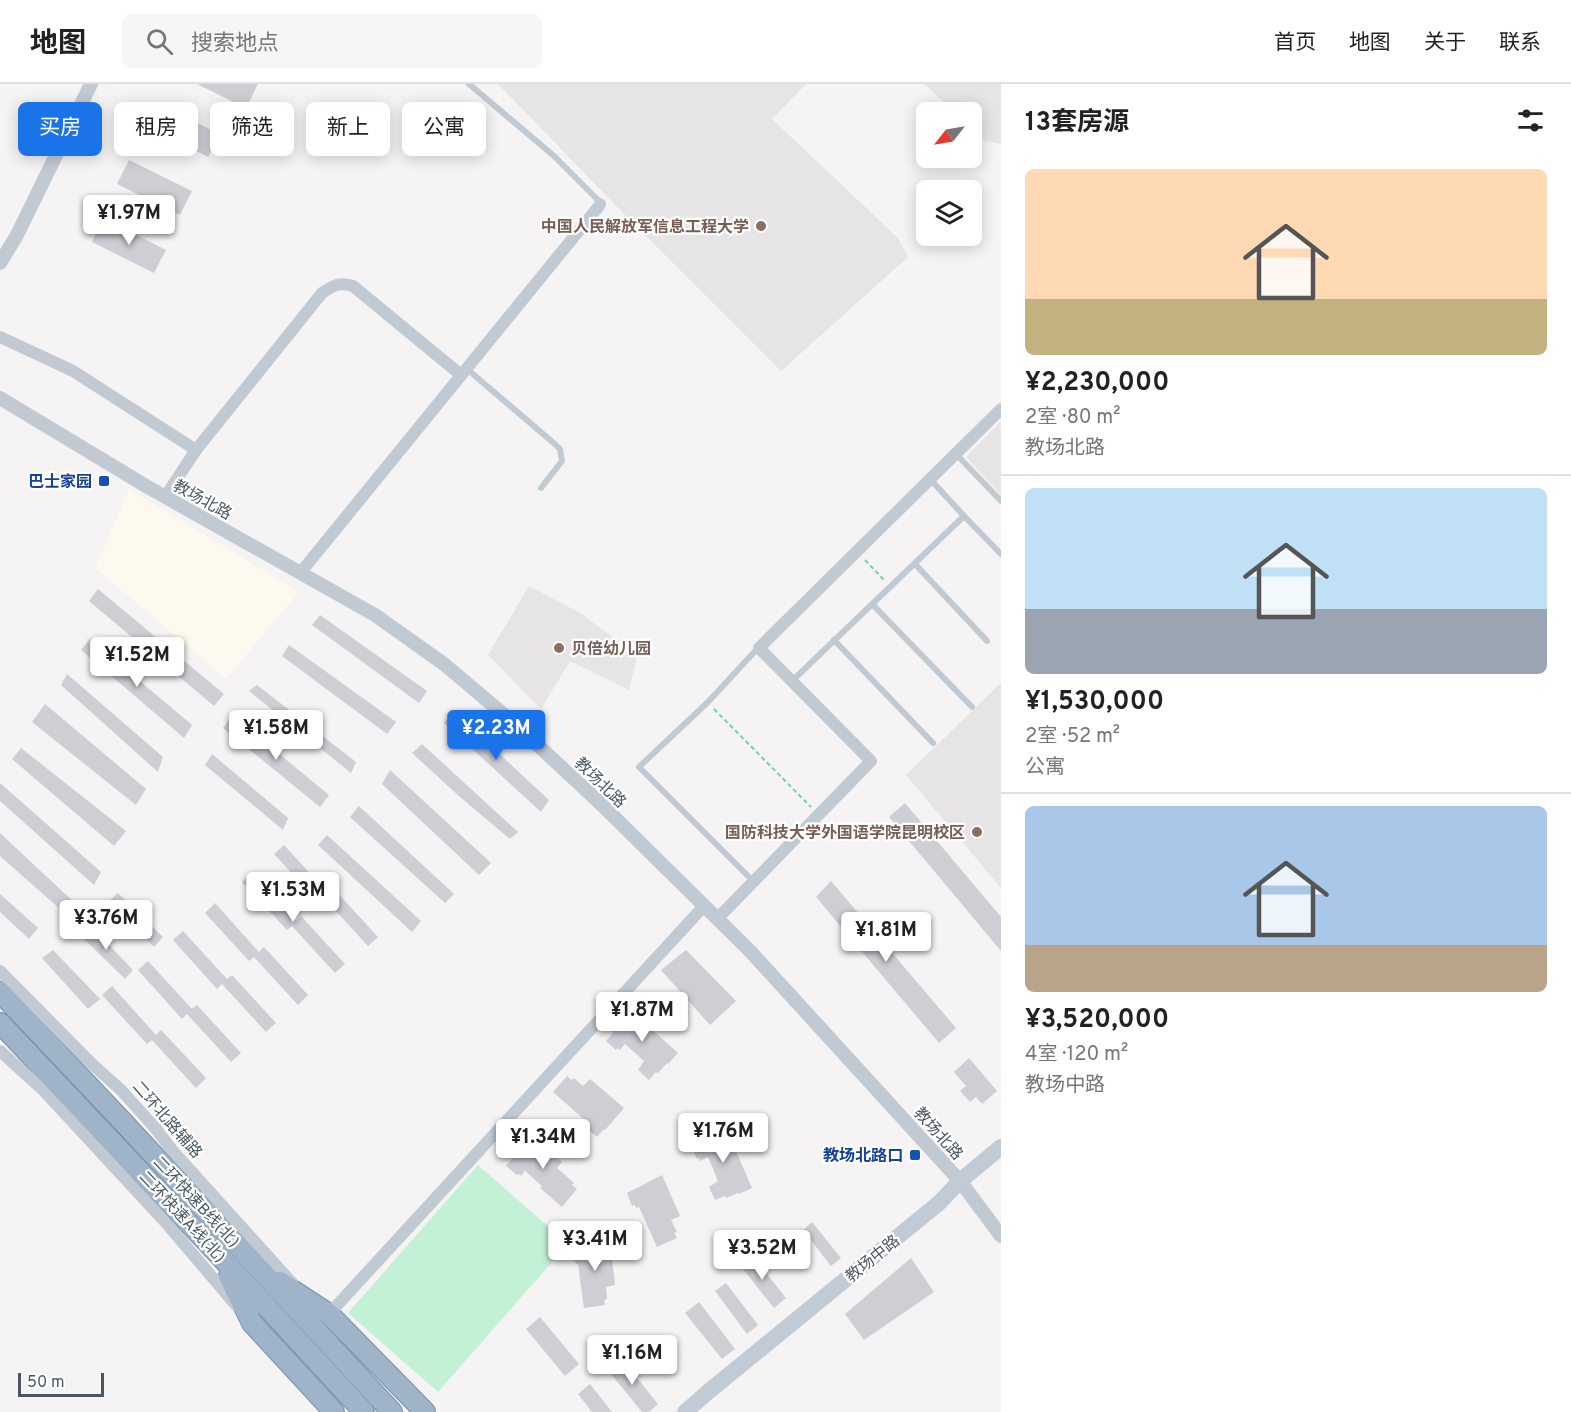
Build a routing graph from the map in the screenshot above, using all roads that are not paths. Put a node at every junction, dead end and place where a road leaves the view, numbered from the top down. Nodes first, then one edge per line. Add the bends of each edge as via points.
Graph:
1 (91, 84) edge
2 (469, 84) edge
3 (600, 204) joint
4 (0, 263) edge
5 (0, 337) edge
6 (464, 372) junction
7 (0, 398) edge
8 (1001, 409) edge
9 (196, 450) junction
10 (956, 454) junction
11 (930, 479) junction
12 (541, 488) dead end
13 (165, 496) junction
14 (1001, 501) edge
15 (964, 516) junction
16 (1001, 554) edge
17 (915, 564) junction
18 (300, 572) junction
19 (873, 605) junction
20 (834, 640) junction
21 (987, 641) dead end
22 (759, 648) junction
23 (792, 681) junction
24 (972, 707) dead end
25 (933, 743) dead end
26 (753, 882) junction
27 (704, 906) junction
28 (717, 919) junction
29 (0, 971) edge
30 (0, 992) edge
31 (0, 1023) edge
32 (0, 1051) edge
33 (1001, 1147) edge
34 (960, 1181) junction
35 (1001, 1236) edge
36 (218, 1254) junction
37 (260, 1270) junction
38 (304, 1296) junction
39 (329, 1314) junction
40 (252, 1323) junction
41 (334, 1412) edge
42 (364, 1412) edge
43 (392, 1412) edge
44 (425, 1412) edge
45 (686, 1412) edge

1 - 4 street
2 - 3 lane via 555,156
3 - 6 street
5 - 9 street via 73,371
6 - 9 street via 353,286 342,283 322,293
6 - 12 lane via 560,449 562,461
6 - 18 street
7 - 13 street, 教场北路
8 - 10 street
9 - 13 street
10 - 11 street
10 - 14 lane
11 - 15 lane
11 - 22 street
13 - 18 street, 教场北路
15 - 16 lane
15 - 17 lane
17 - 19 lane
17 - 21 lane
18 - 27 street, 教场北路 via 375,615 444,664 601,804
19 - 20 lane
19 - 24 lane
20 - 23 lane
20 - 25 lane
22 - 23 street
22 - 26 lane via 639,767
23 - 26 street via 871,761
26 - 28 street
27 - 28 street, 教场北路
27 - 39 street
28 - 34 street, 教场北路
29 - 38 street, 二环北路辅路 via 121,1090
30 - 37 highway, 二环快速B线(北)
31 - 36 highway, 二环快速A线(北)
32 - 40 street via 43,1090
33 - 34 main road, 教场中路
34 - 35 street, 教场北路
34 - 45 main road, 教场中路 via 939,1203
36 - 40 highway
36 - 42 highway, 二环快速A线(北)
37 - 38 highway
37 - 43 highway, 二环快速B线(北)
38 - 39 highway
39 - 44 highway
40 - 41 highway

